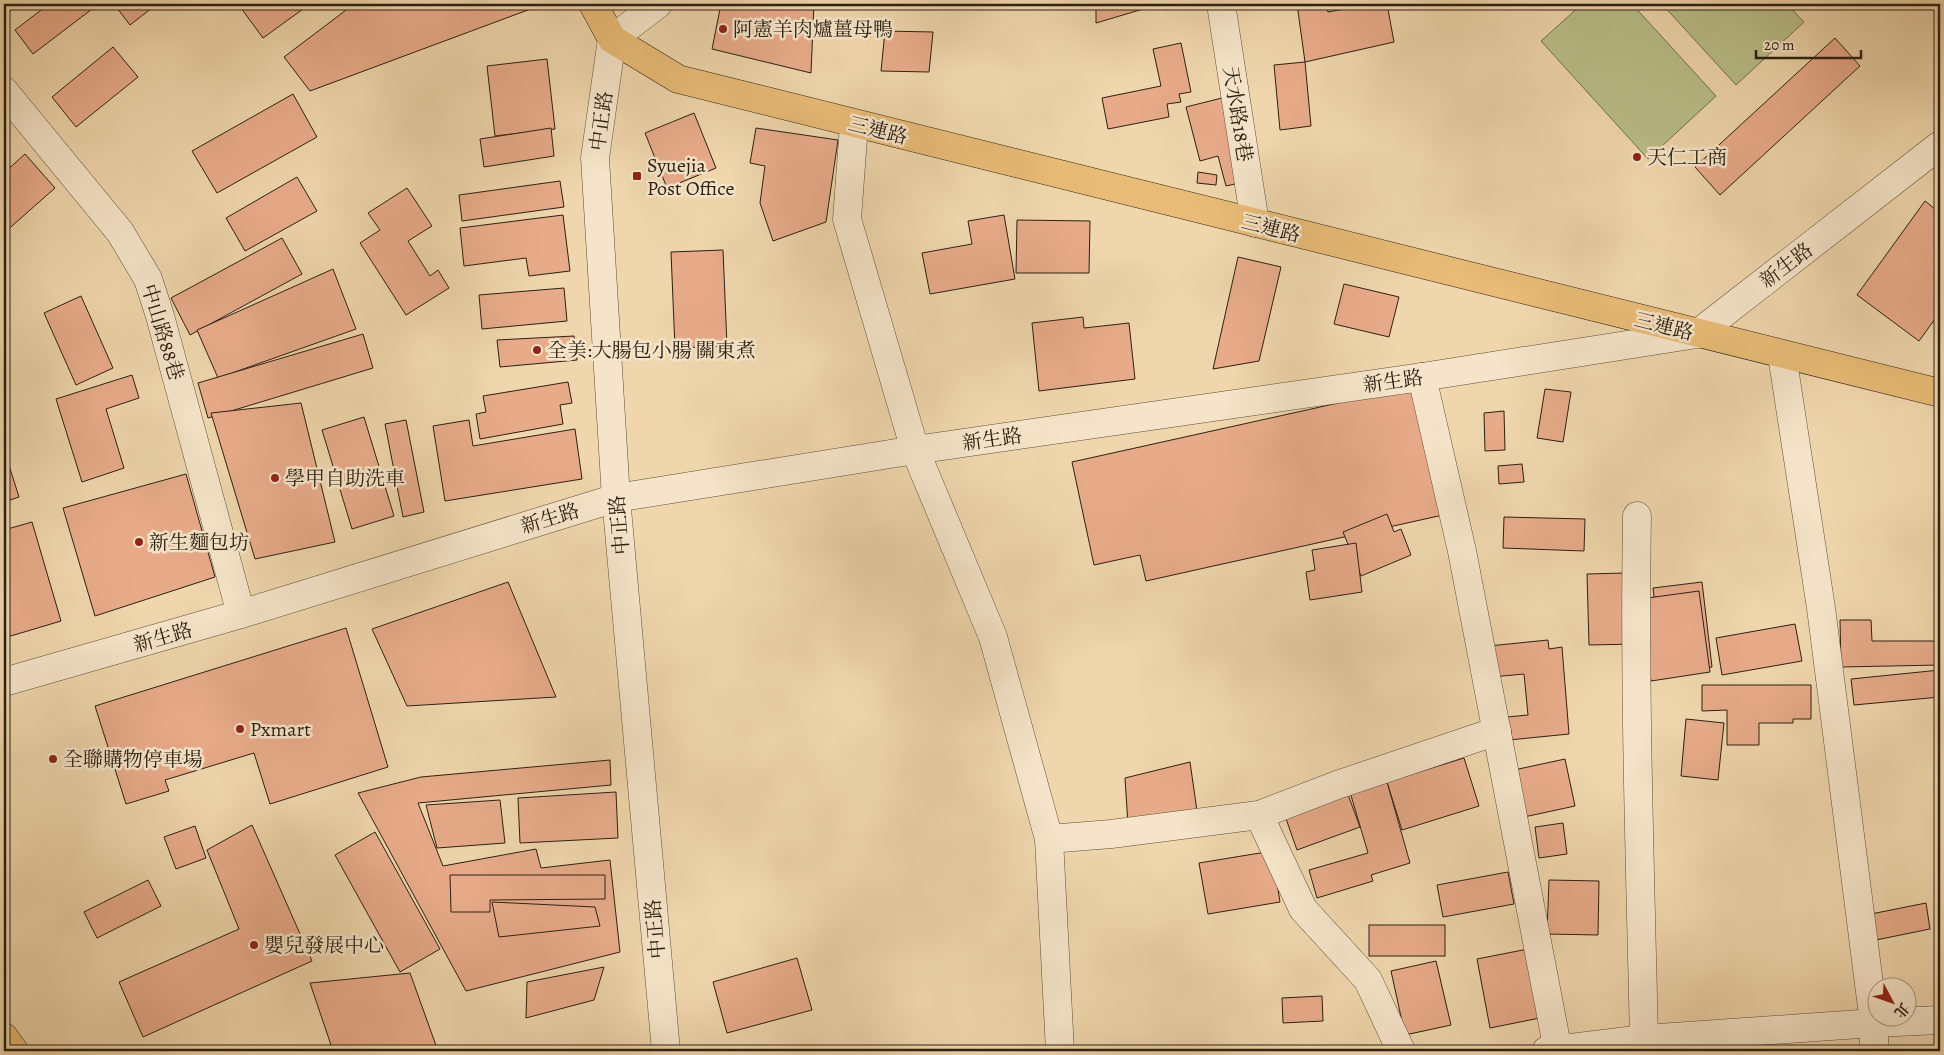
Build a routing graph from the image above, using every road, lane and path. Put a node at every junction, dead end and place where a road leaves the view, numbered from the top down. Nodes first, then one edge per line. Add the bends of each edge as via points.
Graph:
1 (594, 4) edge
2 (658, 4) edge
3 (1221, 4) edge
4 (612, 39) junction
5 (4, 90) edge
6 (854, 124) junction
7 (1940, 145) edge
8 (1254, 223) junction
9 (1696, 334) junction
10 (1782, 355) junction
11 (1422, 377) junction
12 (1940, 393) edge
13 (915, 450) junction
14 (616, 498) junction
15 (1637, 516) dead end
16 (241, 614) junction
17 (4, 682) edge
18 (1497, 730) junction
19 (1259, 815) junction
20 (1049, 839) junction
21 (1868, 978) edge
22 (1940, 1020) edge
23 (1916, 1021) edge
24 (1866, 1024) edge
25 (1874, 1028) edge
26 (4, 1038) edge
27 (1644, 1039) junction
28 (14, 1051) edge
29 (666, 1051) edge
30 (1060, 1051) edge
31 (1401, 1051) edge
32 (1546, 1051) edge
33 (1558, 1051) edge
34 (1874, 1051) edge

1 - 4 main road
2 - 4 street
3 - 8 street, 天水路18巷
4 - 6 main road, 三連路 via 678,80
4 - 14 street, 中正路 via 595,158
5 - 16 street, 中山路88巷 via 120,232 148,279
6 - 8 main road, 三連路
6 - 13 street via 847,219
7 - 9 street, 新生路
8 - 9 main road, 三連路
9 - 10 main road, 三連路
9 - 11 street, 新生路
10 - 12 main road, 三連路
10 - 21 street via 1821,608
11 - 13 street, 新生路
11 - 18 street via 1462,550
13 - 14 street, 新生路
13 - 20 street via 993,637
14 - 16 street, 新生路
14 - 29 street, 中正路
15 - 27 street via 1637,747
16 - 17 street, 新生路
18 - 19 street
18 - 33 street
19 - 20 street
19 - 31 street via 1303,909 1368,980
20 - 30 street
22 - 23 street
24 - 27 street
25 - 34 street
26 - 28 main road
27 - 33 street
32 - 33 street

